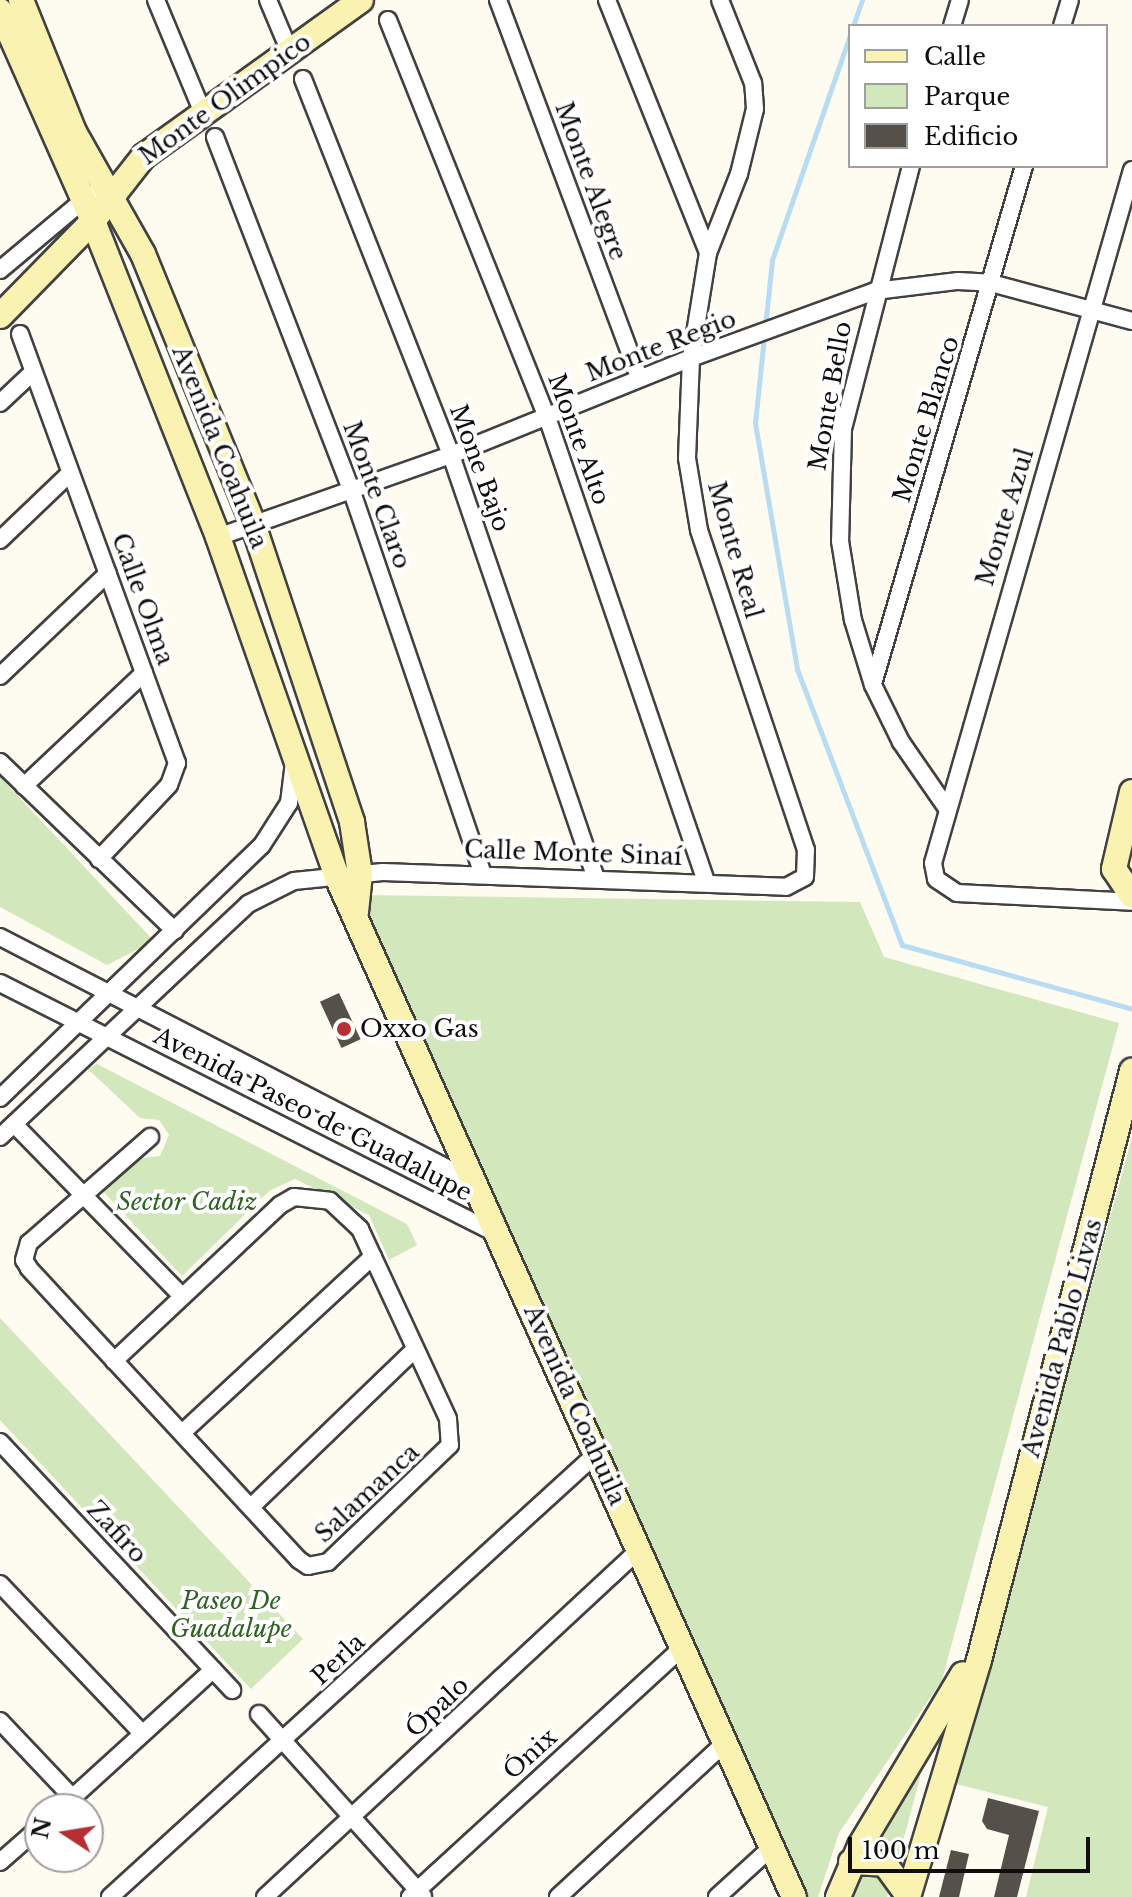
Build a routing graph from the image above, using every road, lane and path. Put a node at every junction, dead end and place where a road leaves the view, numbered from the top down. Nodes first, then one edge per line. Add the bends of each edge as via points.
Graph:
1 (21, 0) edge
2 (156, 0) edge
3 (268, 0) edge
4 (361, 0) edge
5 (498, 0) edge
6 (607, 0) edge
7 (720, 0) edge
8 (960, 0) edge
9 (1070, 0) edge
10 (0, 11) edge
11 (388, 20) dead end
12 (953, 24) edge
13 (1063, 24) edge
14 (290, 52) junction
15 (303, 79) dead end
16 (203, 113) junction
17 (215, 137) dead end
18 (910, 168) edge
19 (1023, 168) edge
20 (1132, 170) edge
21 (109, 188) junction
22 (88, 210) junction
23 (708, 253) junction
24 (0, 270) edge
25 (991, 283) junction
26 (875, 291) junction
27 (1091, 310) junction
28 (0, 316) edge
29 (1132, 321) edge
30 (20, 334) dead end
31 (691, 358) junction
32 (33, 372) junction
33 (639, 378) junction
34 (0, 403) edge
35 (547, 417) junction
36 (451, 455) junction
37 (70, 473) junction
38 (351, 489) junction
39 (253, 524) junction
40 (218, 537) junction
41 (0, 540) edge
42 (108, 573) junction
43 (144, 673) junction
44 (0, 676) edge
45 (873, 685) junction
46 (295, 755) junction
47 (0, 762) edge
48 (24, 786) junction
49 (1131, 796) edge
50 (946, 807) junction
51 (1132, 845) edge
52 (99, 859) junction
53 (483, 874) junction
54 (348, 875) junction
55 (805, 877) joint
56 (596, 879) junction
57 (706, 881) junction
58 (1132, 899) edge
59 (175, 931) junction
60 (0, 937) edge
61 (0, 983) edge
62 (110, 994) junction
63 (135, 1006) junction
64 (79, 1023) junction
65 (106, 1035) junction
66 (1132, 1071) edge
67 (0, 1098) edge
68 (14, 1124) junction
69 (0, 1137) edge
70 (150, 1137) dead end
71 (475, 1183) junction
72 (83, 1195) junction
73 (499, 1235) junction
74 (373, 1256) junction
75 (182, 1296) junction
76 (414, 1350) junction
77 (114, 1361) junction
78 (182, 1433) junction
79 (0, 1442) edge
80 (596, 1454) junction
81 (251, 1507) junction
82 (640, 1549) junction
83 (0, 1584) edge
84 (992, 1606) junction
85 (683, 1647) junction
86 (213, 1670) junction
87 (232, 1690) dead end
88 (259, 1714) dead end
89 (0, 1721) edge
90 (141, 1732) junction
91 (285, 1740) junction
92 (726, 1742) junction
93 (58, 1793) edge
94 (78, 1793) edge
95 (355, 1818) junction
96 (24, 1841) edge
97 (772, 1847) junction
98 (0, 1862) edge
99 (851, 1862) junction
100 (417, 1895) edge
101 (908, 1896) edge
102 (110, 1897) edge
103 (265, 1897) edge
104 (558, 1897) edge
105 (717, 1897) edge
106 (794, 1897) edge
107 (838, 1897) edge

1 - 21 street, Avenida Coahuila via 74,132
2 - 16 street
3 - 14 street
4 - 14 street, Monte Olimpico
5 - 33 street, Monte Alegre
6 - 23 street
7 - 23 street, Monte Real via 753,83 755,109 739,174
8 - 12 street
9 - 13 street
10 - 22 street, Avenida Coahuila
11 - 35 street, Monte Alto
14 - 16 street, Monte Olimpico
15 - 36 street, Mone Bajo
16 - 21 street, Monte Olimpico
17 - 38 street, Monte Claro
18 - 26 street, Monte Bello
19 - 25 street, Monte Blanco
20 - 27 street, Monte Azul
21 - 22 street
21 - 39 street, Avenida Coahuila
22 - 24 street
22 - 28 street
22 - 40 street, Avenida Coahuila
23 - 31 street, Monte Real
25 - 26 street, Monte Regio via 958,281
25 - 27 street, Monte Regio
25 - 45 street, Monte Blanco
26 - 31 street, Monte Regio
26 - 45 street, Monte Bello via 843,429 838,500 845,580
27 - 29 street, Monte Regio
27 - 50 street, Monte Azul
30 - 32 street, Calle Olma
31 - 33 street, Monte Regio
31 - 55 street, Monte Real via 686,428 699,530 806,850
32 - 34 street
32 - 37 street, Calle Olma
33 - 35 street, Monte Regio
35 - 36 street, Monte Regio
35 - 57 street, Monte Alto
36 - 38 street, Monte Regio
36 - 56 street, Mone Bajo
37 - 41 street
37 - 42 street, Calle Olma
38 - 39 street, Monte Regio
38 - 53 street, Monte Claro
39 - 40 street, Monte Regio
39 - 54 street, Avenida Coahuila via 352,822
40 - 46 street, Avenida Coahuila
42 - 43 street, Calle Olma
42 - 44 street
43 - 48 street
43 - 52 street, Calle Olma via 175,752 176,774
45 - 50 street, Monte Bello via 901,742
46 - 54 street, Avenida Coahuila
46 - 59 street via 289,803 279,824
47 - 48 street
48 - 52 street
49 - 51 street
49 - 58 street via 1114,869
50 - 58 street, Monte Azul via 934,853 936,879 948,890 968,895
52 - 59 street
53 - 54 street, Calle Monte Sinaí
53 - 56 street, Calle Monte Sinaí
54 - 63 street, Avenida Paseo de Guadalupe via 294,881 248,904
54 - 71 street, Avenida Coahuila via 356,913
55 - 57 street, Calle Monte Sinaí via 786,887
56 - 57 street, Calle Monte Sinaí
59 - 62 street
60 - 62 street, Avenida Paseo de Guadalupe
61 - 64 street, Avenida Paseo de Guadalupe
62 - 63 street, Avenida Paseo de Guadalupe
62 - 64 street
63 - 65 street, Avenida Paseo de Guadalupe
63 - 71 street, Avenida Paseo de Guadalupe
64 - 65 street, Avenida Paseo de Guadalupe
64 - 67 street
65 - 68 street, Avenida Paseo de Guadalupe
65 - 73 street, Avenida Paseo de Guadalupe
66 - 84 street, Avenida Pablo Livas
68 - 69 street, Avenida Paseo de Guadalupe
68 - 72 street
70 - 72 street
71 - 73 street, Avenida Coahuila
72 - 75 street
72 - 77 street, Salamanca via 29,1243 24,1260
73 - 80 street, Avenida Coahuila
74 - 75 street, Salamanca via 346,1211 330,1201 294,1197
74 - 76 street, Salamanca
74 - 78 street
75 - 77 street
76 - 81 street
76 - 81 street, Salamanca via 448,1419 450,1445 442,1456 318,1567 299,1560
77 - 78 street, Salamanca
78 - 81 street, Salamanca
79 - 86 street, Zafiro
80 - 82 street, Avenida Coahuila
80 - 91 street, Perla
82 - 85 street, Avenida Coahuila
82 - 95 street, Ópalo
83 - 90 street
84 - 99 street, Avenida Pablo Livas via 946,1707
84 - 101 street, Avenida Pablo Livas
85 - 92 street, Avenida Coahuila
85 - 100 street, Ónix
86 - 87 street, Zafiro
86 - 90 street
88 - 91 street
89 - 93 street
90 - 94 street
91 - 95 street
91 - 102 street, Perla
92 - 97 street, Avenida Coahuila
92 - 104 street
95 - 100 street
95 - 103 street, Ópalo
96 - 98 street
97 - 105 street
97 - 106 street, Avenida Coahuila
99 - 101 street via 885,1864
99 - 107 street, Avenida Pablo Livas

